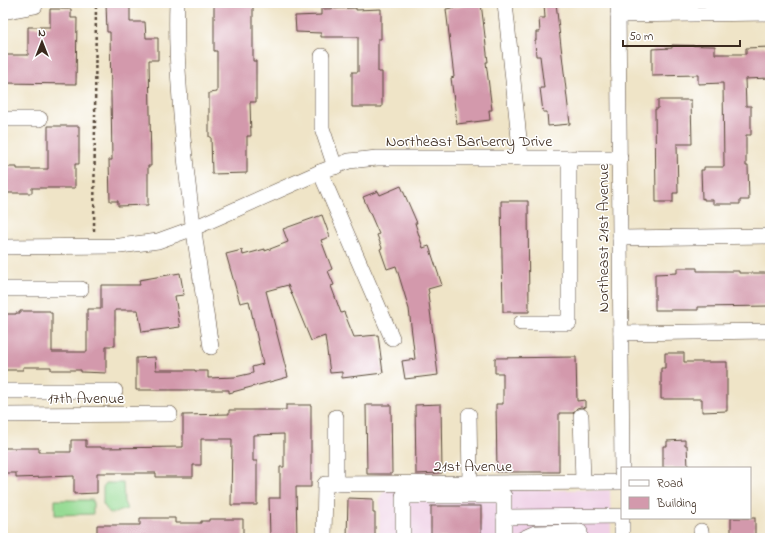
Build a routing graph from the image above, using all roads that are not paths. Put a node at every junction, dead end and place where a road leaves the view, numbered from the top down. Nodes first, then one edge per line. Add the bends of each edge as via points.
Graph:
1 (177, 3) edge
2 (505, 3) edge
3 (35, 6) dead end
4 (618, 9) edge
5 (3, 12) edge
6 (770, 13) edge
7 (322, 56) dead end
8 (3, 119) edge
9 (40, 119) dead end
10 (521, 158) junction
11 (569, 158) junction
12 (620, 158) junction
13 (335, 167) junction
14 (320, 172) junction
15 (194, 228) junction
16 (770, 236) edge
17 (620, 238) junction
18 (3, 247) edge
19 (3, 289) edge
20 (81, 289) dead end
21 (522, 323) dead end
22 (770, 331) edge
23 (621, 334) junction
24 (392, 338) dead end
25 (211, 347) dead end
26 (3, 391) edge
27 (115, 391) dead end
28 (170, 414) dead end
29 (3, 415) edge
30 (469, 415) dead end
31 (582, 416) dead end
32 (336, 417) dead end
33 (622, 467) edge
34 (582, 482) junction
35 (621, 482) edge
36 (470, 483) junction
37 (331, 484) junction
38 (580, 516) junction
39 (504, 517) junction
40 (621, 517) edge
41 (622, 519) edge
42 (580, 535) edge
43 (324, 538) edge
44 (403, 538) edge
45 (504, 538) edge
46 (524, 538) edge
47 (622, 538) edge

1 - 15 street via 181,127
2 - 10 street
3 - 5 street
4 - 6 street
4 - 12 street, Northeast 21st Avenue
7 - 13 street via 322,128
8 - 9 street
10 - 11 street, Northeast Barberry Drive
10 - 13 street, Northeast Barberry Drive via 377,158 348,161
11 - 12 street, Northeast Barberry Drive
11 - 21 street via 569,323
12 - 17 street, Northeast 21st Avenue
13 - 14 street, Northeast Barberry Drive
14 - 15 street, Northeast Barberry Drive
14 - 24 street
15 - 18 street, Northeast Barberry Drive via 158,241 120,246
15 - 25 street
16 - 17 street
17 - 23 street, Northeast 21st Avenue
19 - 20 street
22 - 23 street
23 - 33 street, Northeast 21st Avenue
26 - 27 street
28 - 29 street, 17th Avenue
30 - 36 street
31 - 34 street
32 - 37 street
34 - 35 street, 21st Avenue
34 - 36 street, 21st Avenue
36 - 37 street, 21st Avenue
37 - 43 street
38 - 39 street
38 - 40 street
38 - 42 street
39 - 44 street via 504,496 403,496
39 - 45 street
41 - 47 street
42 - 46 street via 535,533

